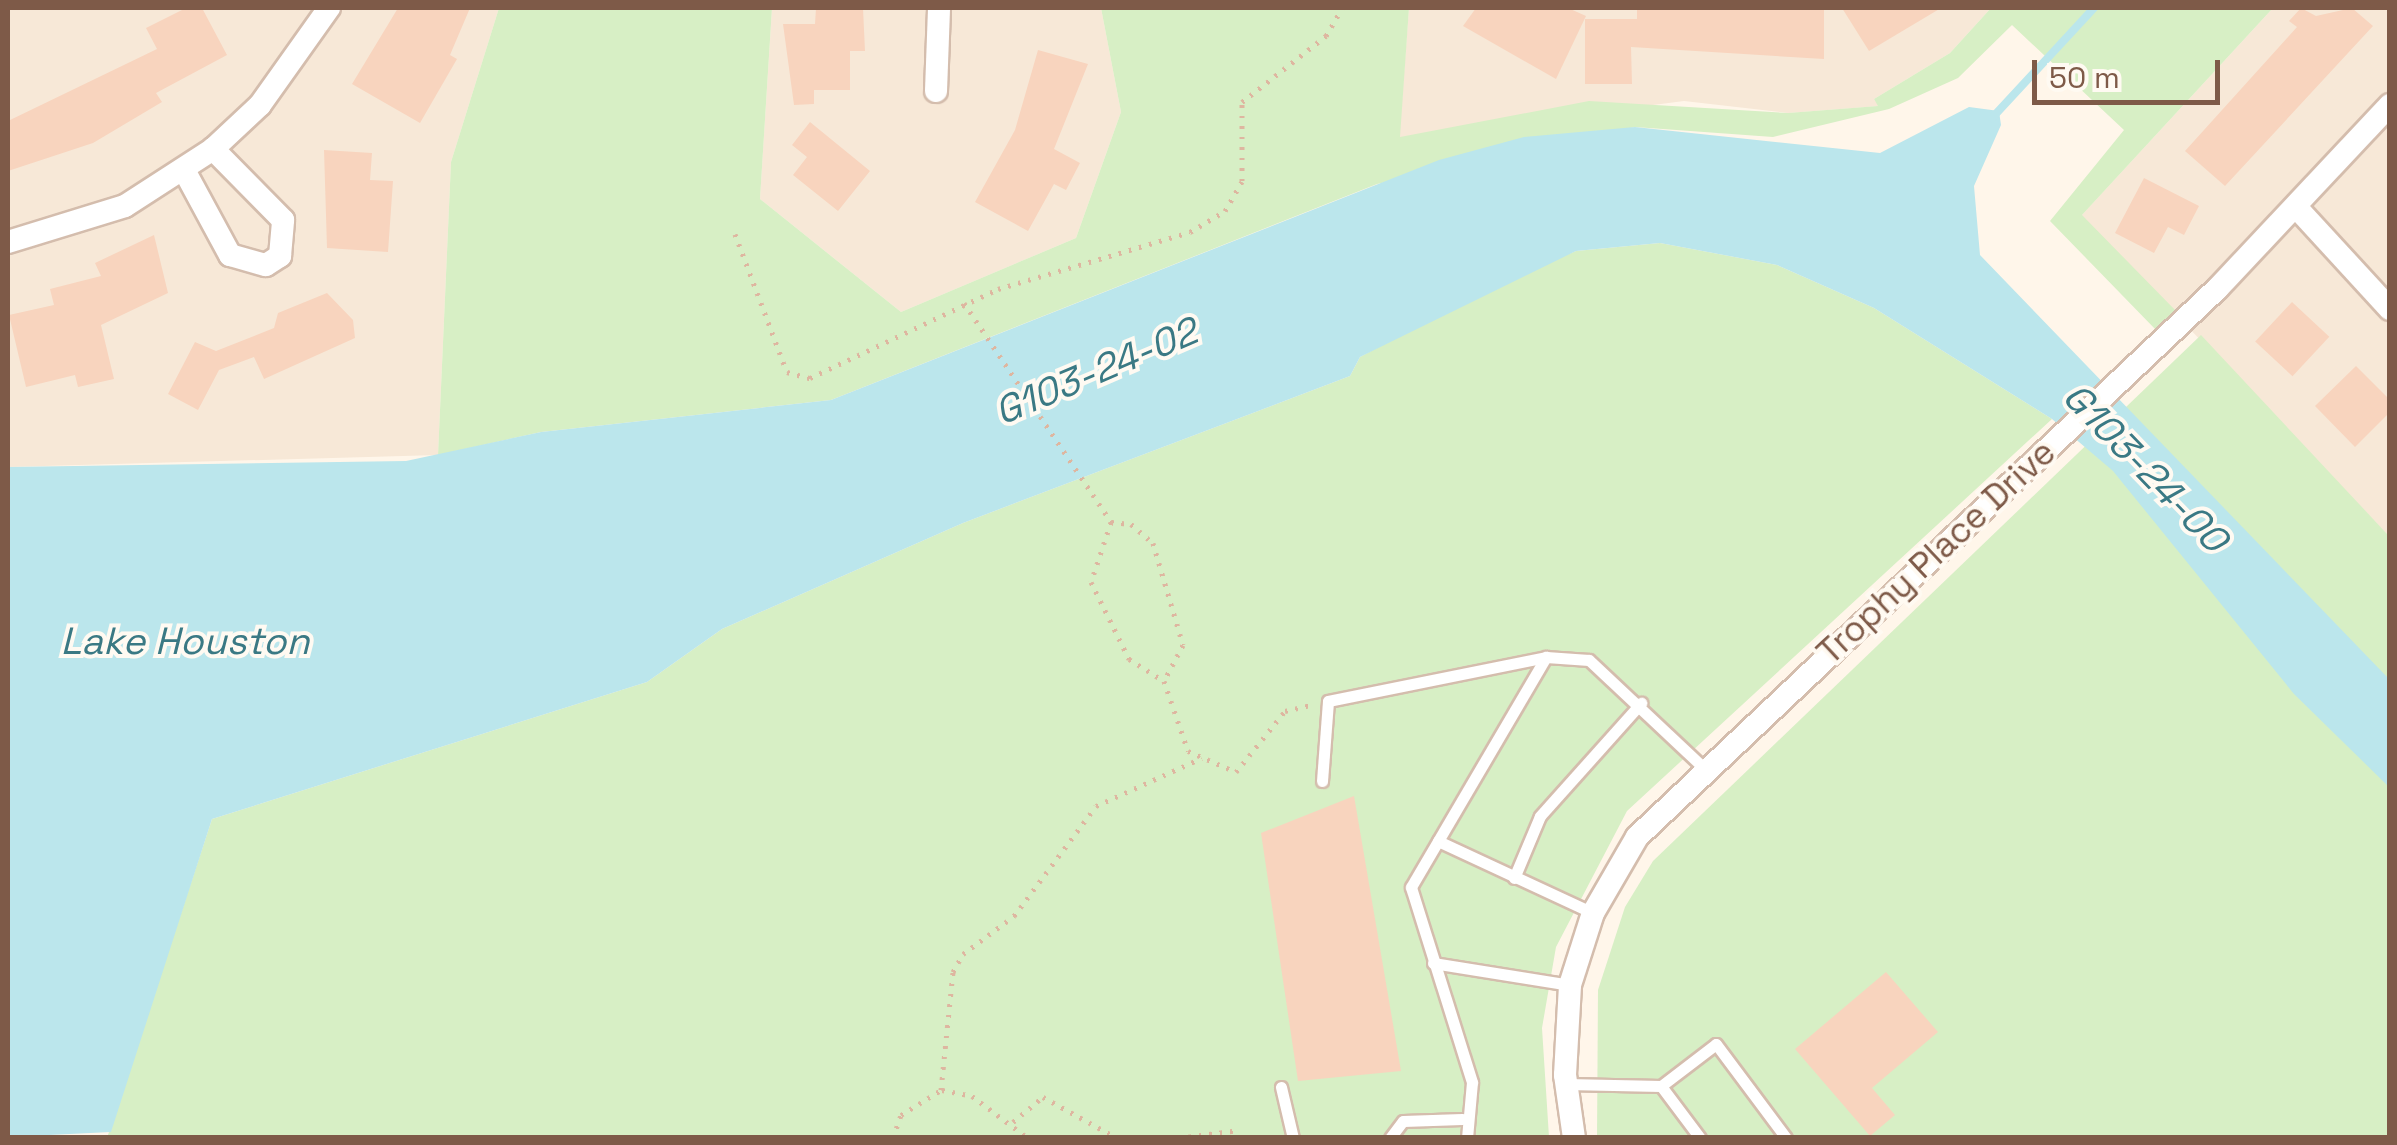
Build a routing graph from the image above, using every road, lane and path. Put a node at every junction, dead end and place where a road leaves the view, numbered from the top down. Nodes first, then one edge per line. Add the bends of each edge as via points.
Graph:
1 (329, 8) edge
2 (939, 8) edge
3 (1342, 8) edge
4 (936, 91) dead end
5 (2390, 105) edge
6 (212, 149) junction
7 (184, 170) junction
8 (2297, 208) junction
9 (735, 234) dead end
10 (8, 242) edge
11 (964, 304) junction
12 (2390, 309) edge
13 (1112, 522) junction
14 (1546, 657) junction
15 (1164, 681) junction
16 (1328, 701) junction
17 (1641, 703) junction
18 (1203, 758) junction
19 (1704, 768) junction
20 (1322, 781) dead end
21 (1438, 841) junction
22 (1514, 878) junction
23 (1593, 913) junction
24 (1433, 964) junction
25 (1570, 985) junction
26 (1566, 1084) junction
27 (1662, 1086) junction
28 (1282, 1087) dead end
29 (941, 1090) junction
30 (1462, 1119) junction
31 (1013, 1122) junction
32 (1239, 1130) dead end
33 (893, 1138) edge
34 (1028, 1138) edge
35 (1117, 1138) edge
36 (1178, 1138) edge
37 (1293, 1138) edge
38 (1390, 1138) edge
39 (1467, 1138) edge
40 (1574, 1138) edge
41 (1700, 1138) edge
42 (1786, 1138) edge

1 - 6 street via 260,105
2 - 4 street
3 - 11 path via 1326,36 1242,102 1242,182 1225,211 1190,232
5 - 8 street, Trophy Place Drive
6 - 7 street
6 - 7 street via 282,220 280,256 266,265 230,255
7 - 10 street via 124,206
8 - 12 street
8 - 19 street, Trophy Place Drive
9 - 11 path via 788,372 810,378
11 - 13 path
13 - 15 path via 1091,582 1128,658
13 - 15 path via 1131,524 1152,543 1183,645
14 - 16 lane
14 - 17 lane via 1588,660
14 - 21 lane
15 - 18 path via 1188,751
16 - 18 path via 1285,711 1236,772
16 - 20 lane
17 - 19 lane
17 - 22 lane via 1540,816
18 - 29 path via 1096,806 1014,916 963,954
19 - 23 street, Trophy Place Drive via 1636,836
21 - 22 lane
21 - 24 lane via 1411,887
22 - 23 lane
23 - 25 street, Trophy Place Drive
24 - 25 lane
24 - 30 lane via 1472,1082
25 - 26 street, Trophy Place Drive
26 - 27 lane
26 - 40 street, Trophy Place Drive
27 - 41 lane
27 - 42 lane via 1716,1044
28 - 37 lane
29 - 31 path
29 - 33 path via 901,1115
30 - 38 lane via 1404,1121
30 - 39 lane
31 - 34 path
31 - 35 path via 1042,1097
32 - 36 path

